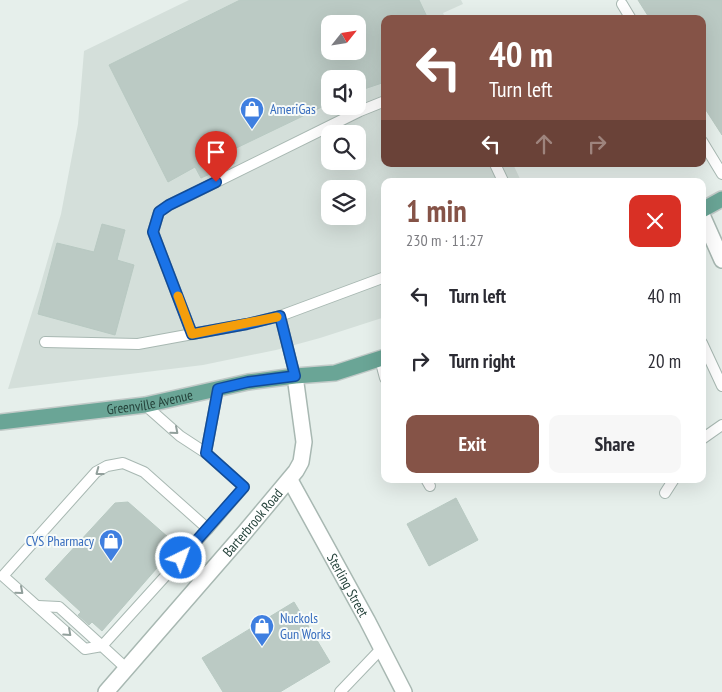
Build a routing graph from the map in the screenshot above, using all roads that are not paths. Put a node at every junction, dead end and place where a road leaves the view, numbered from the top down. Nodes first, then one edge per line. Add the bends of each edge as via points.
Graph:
1 (622, 4) dead end
2 (629, 15) edge
3 (381, 103) edge
4 (706, 148) edge
5 (722, 174) edge
6 (722, 199) edge
7 (706, 208) edge
8 (706, 224) edge
9 (722, 260) edge
10 (381, 278) edge
11 (280, 316) junction
12 (192, 334) junction
13 (45, 342) dead end
14 (706, 352) edge
15 (381, 359) edge
16 (295, 376) junction
17 (722, 386) edge
18 (218, 389) junction
19 (146, 405) junction
20 (0, 422) edge
21 (722, 425) edge
22 (706, 437) edge
23 (206, 453) junction
24 (290, 480) junction
25 (671, 483) edge
26 (665, 493) dead end
27 (208, 529) junction
28 (102, 646) junction
29 (382, 648) junction
30 (127, 669) junction
31 (106, 692) edge
32 (340, 692) edge
33 (404, 692) edge

1 - 2 lane
3 - 12 lane via 159,212 153,232
4 - 5 lane
6 - 7 main road
8 - 9 street
10 - 11 lane
11 - 12 lane
11 - 16 lane
12 - 13 lane via 138,344
14 - 17 lane
15 - 16 main road, Greenville Avenue via 335,373
16 - 18 main road, Greenville Avenue
16 - 24 street, Barterbrook Road via 304,449 301,462
18 - 19 main road, Greenville Avenue
18 - 23 lane
19 - 20 main road, Greenville Avenue
19 -> 23 lane via 180,436
21 - 22 lane
23 - 27 lane via 244,487
24 - 29 street, Sterling Street
24 - 30 street, Barterbrook Road
25 - 26 lane
27 - 28 lane
27 -> 28 lane via 144,472 123,463 96,472 3,576 38,606 59,607
28 - 30 lane
29 - 32 lane
29 - 33 street, Sterling Street
30 - 31 street, Barterbrook Road

